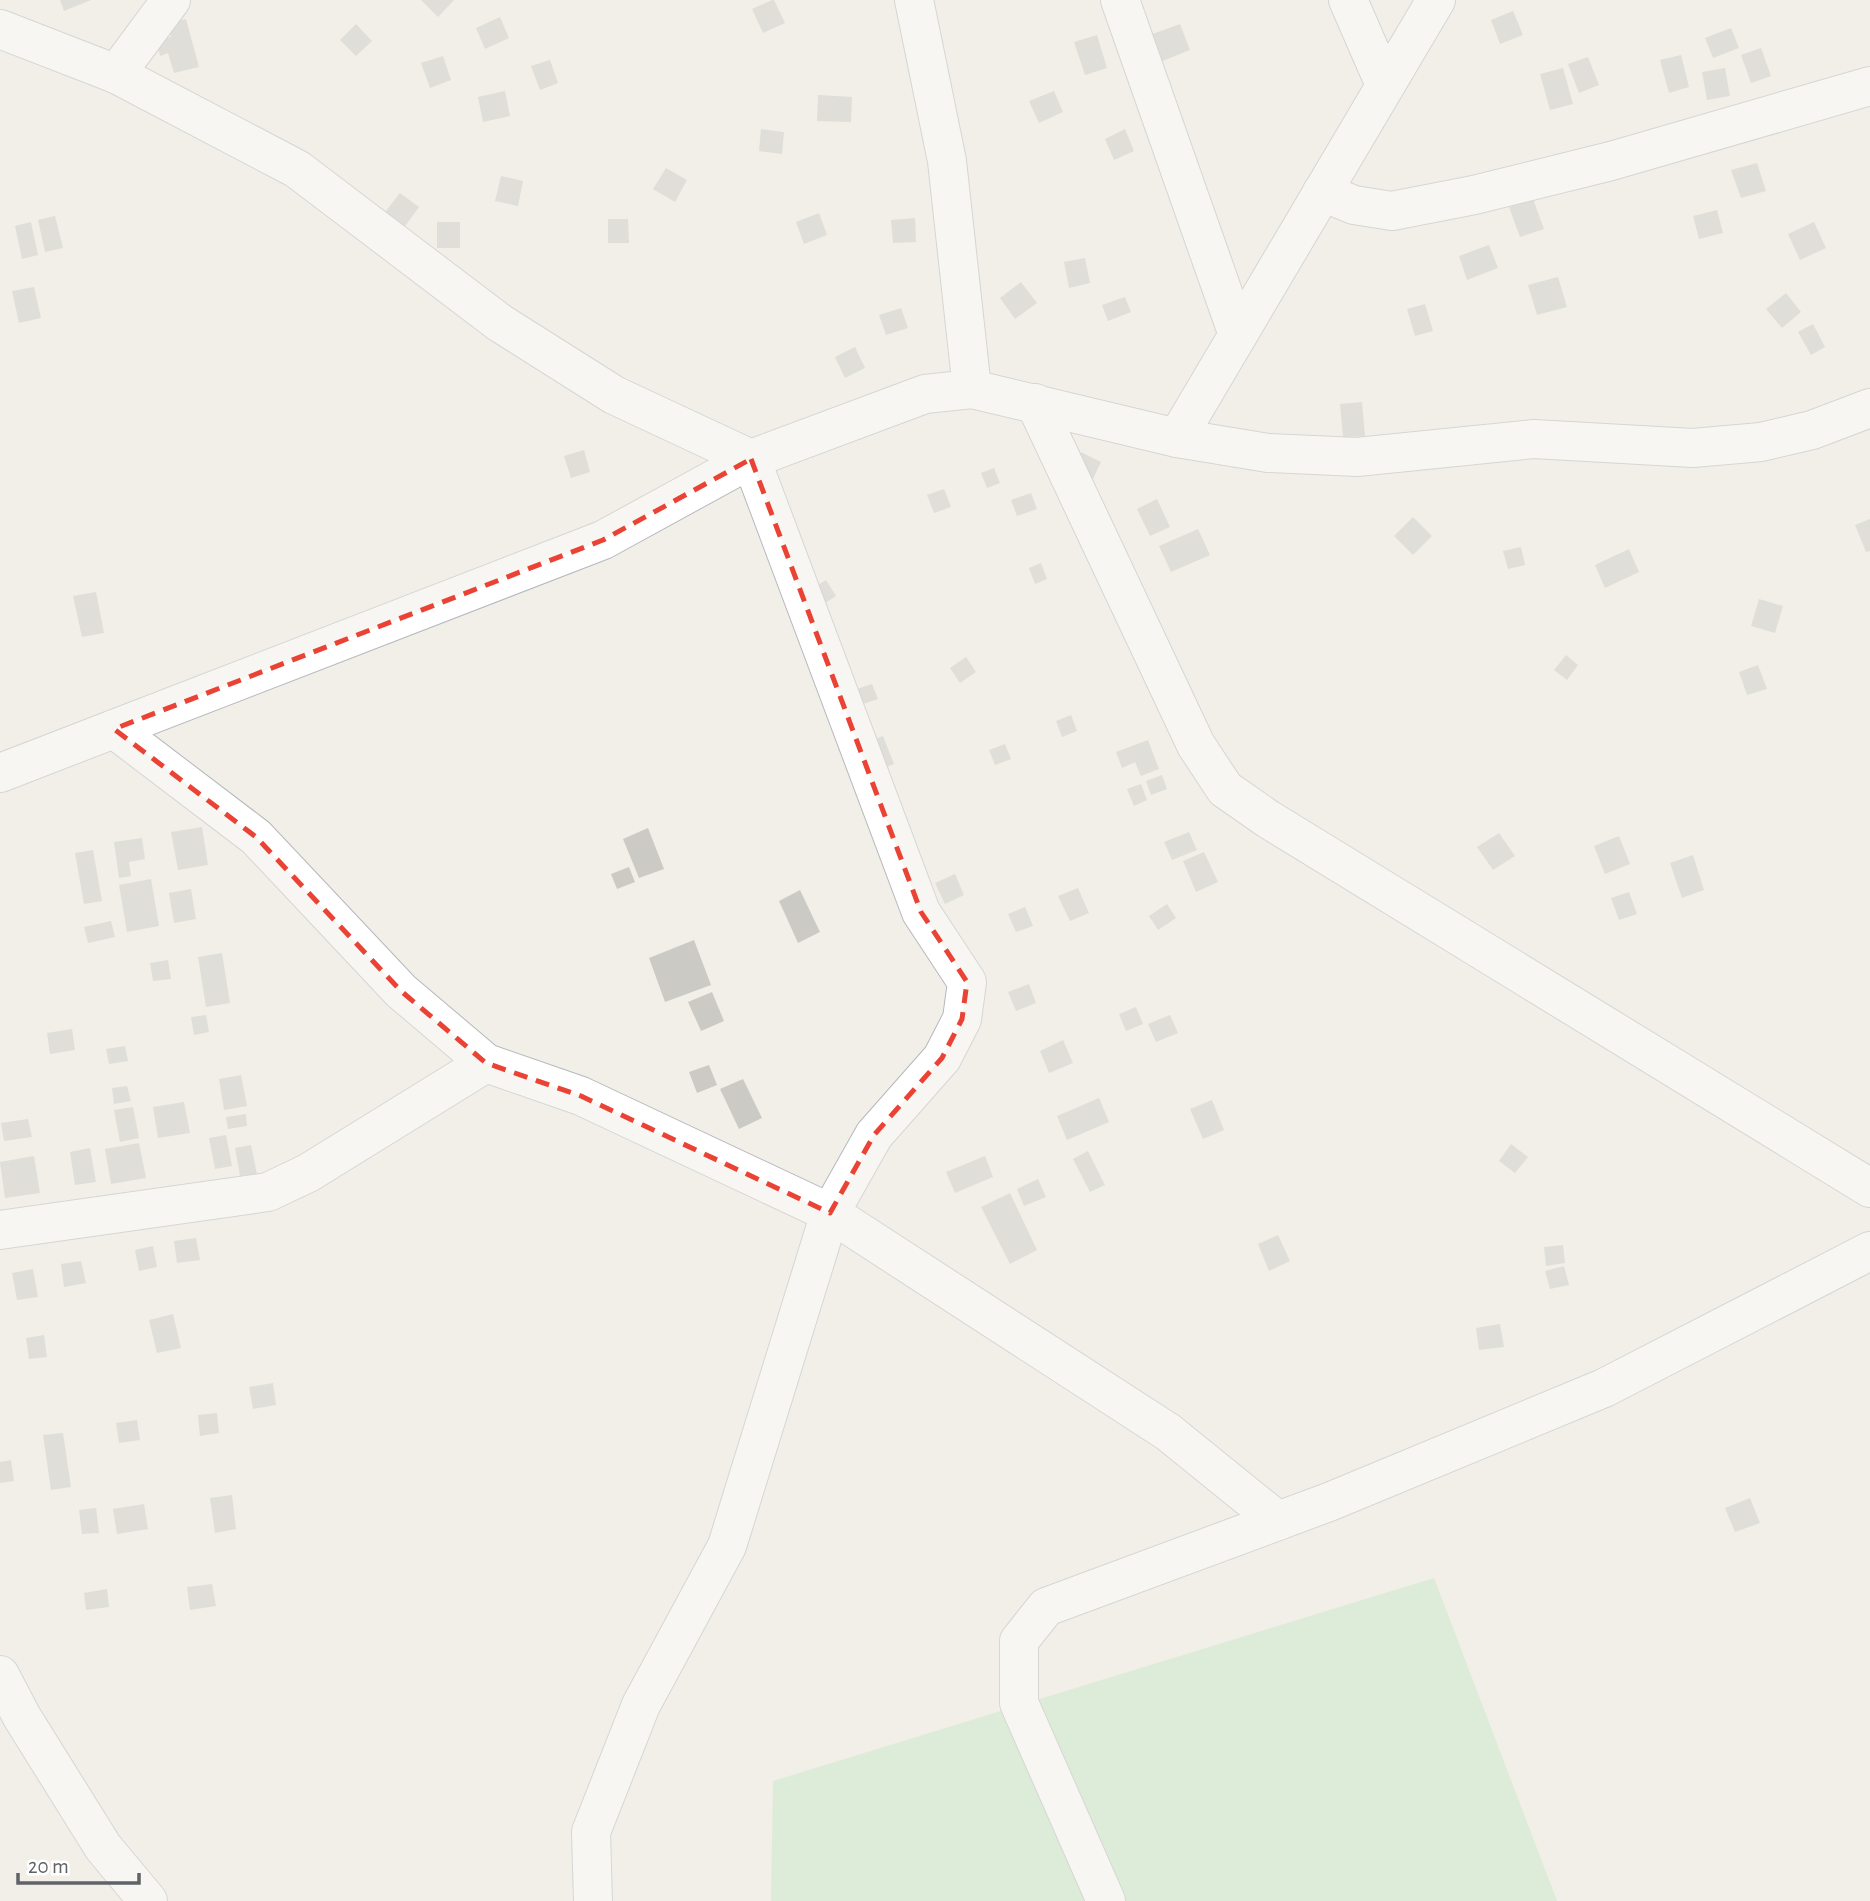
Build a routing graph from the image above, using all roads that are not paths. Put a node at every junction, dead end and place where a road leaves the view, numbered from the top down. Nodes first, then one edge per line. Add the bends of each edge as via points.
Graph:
1 (171, 0) edge
2 (914, 0) edge
3 (1120, 0) edge
4 (1348, 0) edge
5 (1436, 0) edge
6 (0, 29) edge
7 (116, 74) junction
8 (1385, 85) junction
9 (1870, 86) edge
10 (1322, 192) junction
11 (1238, 335) junction
12 (972, 389) junction
13 (1035, 404) junction
14 (1870, 408) edge
15 (1177, 438) junction
16 (751, 460) junction
17 (114, 729) junction
18 (0, 773) edge
19 (486, 1063) junction
20 (1870, 1188) edge
21 (830, 1213) junction
22 (0, 1230) edge
23 (1870, 1251) edge
24 (1279, 1521) junction
25 (0, 1675) edge
26 (148, 1901) edge
27 (593, 1901) edge
28 (1106, 1901) edge

1 - 7 street
2 - 12 street via 947,161
3 - 11 street
4 - 8 street
5 - 8 street
6 - 7 street
7 - 16 street via 297,169 500,323 614,395
8 - 10 street
9 - 10 street via 1611,161 1392,211 1354,205
10 - 11 street
11 - 15 street
12 - 13 street
12 - 16 street via 925,394
13 - 15 street
13 - 20 street via 1196,745 1225,789
14 - 15 street via 1812,430 1762,442 1693,448 1534,439 1357,457 1268,453
16 - 17 street via 603,540
16 - 21 street via 921,912 967,982 962,1019 942,1058 874,1135
17 - 18 street
17 - 19 street via 256,837 401,991
19 - 21 street via 581,1096
19 - 22 street via 308,1173 268,1192
21 - 24 street via 1168,1432
21 - 27 street via 727,1546 641,1705 591,1832
23 - 24 street via 1604,1388
24 - 28 street via 1046,1607 1019,1641 1019,1703
25 - 26 street via 103,1847

